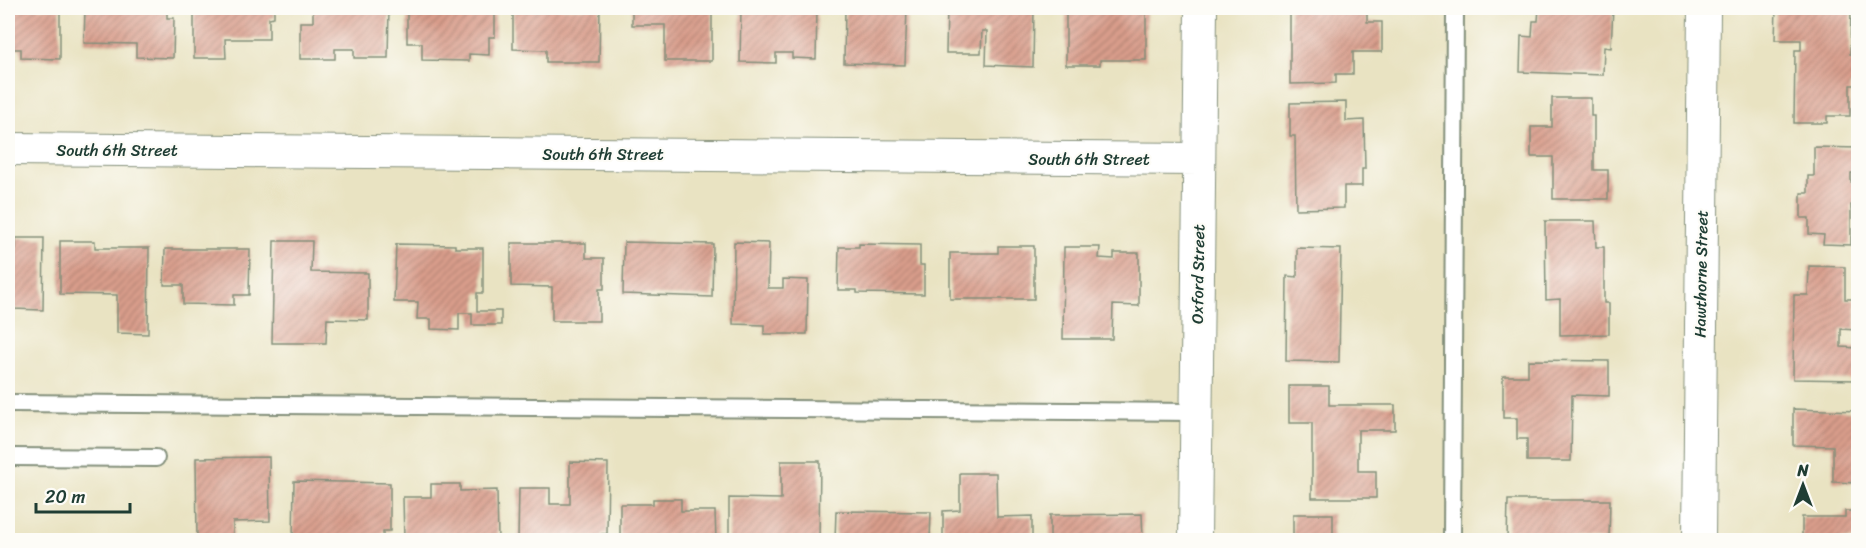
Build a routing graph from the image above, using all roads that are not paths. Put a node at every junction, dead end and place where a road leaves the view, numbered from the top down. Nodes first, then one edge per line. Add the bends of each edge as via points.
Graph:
1 (1202, 8) edge
2 (1455, 8) edge
3 (1704, 8) edge
4 (8, 149) edge
5 (1199, 159) junction
6 (8, 403) edge
7 (1196, 412) junction
8 (8, 457) edge
9 (156, 458) dead end
10 (1195, 540) edge
11 (1452, 540) edge
12 (1699, 540) edge

1 - 5 street, Oxford Street
2 - 11 lane
3 - 12 street, Hawthorne Street
4 - 5 street, South 6th Street
5 - 7 street, Oxford Street
6 - 7 lane
7 - 10 street, Oxford Street
8 - 9 lane

